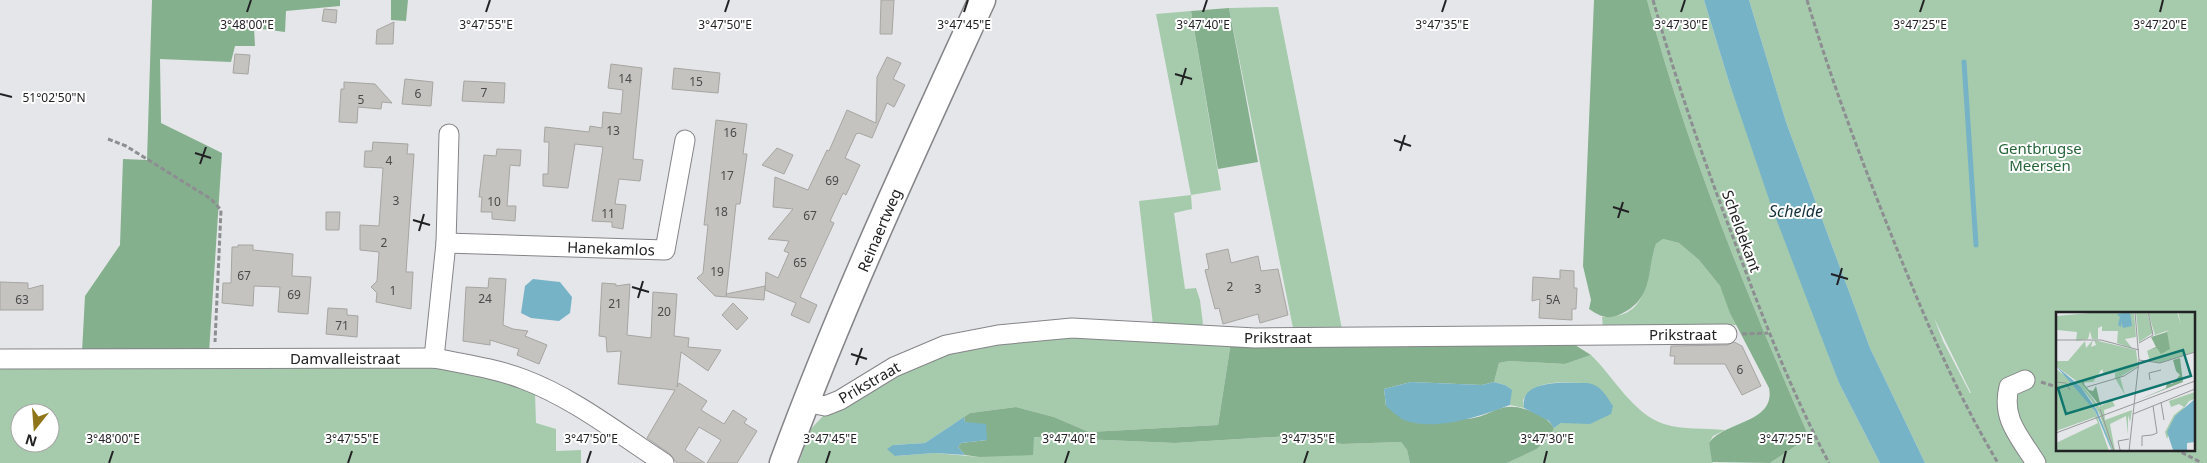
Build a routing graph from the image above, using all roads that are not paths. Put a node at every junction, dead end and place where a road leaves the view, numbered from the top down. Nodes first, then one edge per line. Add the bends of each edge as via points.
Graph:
1 (982, 0) edge
2 (449, 134) dead end
3 (685, 140) dead end
4 (446, 243) junction
5 (1727, 334) road end
6 (434, 358) junction
7 (0, 359) edge
8 (2025, 380) dead end
9 (805, 402) junction
10 (664, 463) edge
11 (783, 463) edge
12 (2036, 463) edge

1 - 9 main road, Reinaertweg
2 - 4 street
3 - 4 street, Hanekamlos via 665,250
4 - 6 street
5 - 9 street, Prikstraat via 1255,338 1072,328 998,335 946,345 894,367 840,400 825,406
6 - 7 street, Damvalleistraat
6 - 10 street, Damvalleistraat via 524,379 558,395
8 - 12 street via 2010,387 2006,401 2008,415
9 - 11 main road, Reinaertweg

